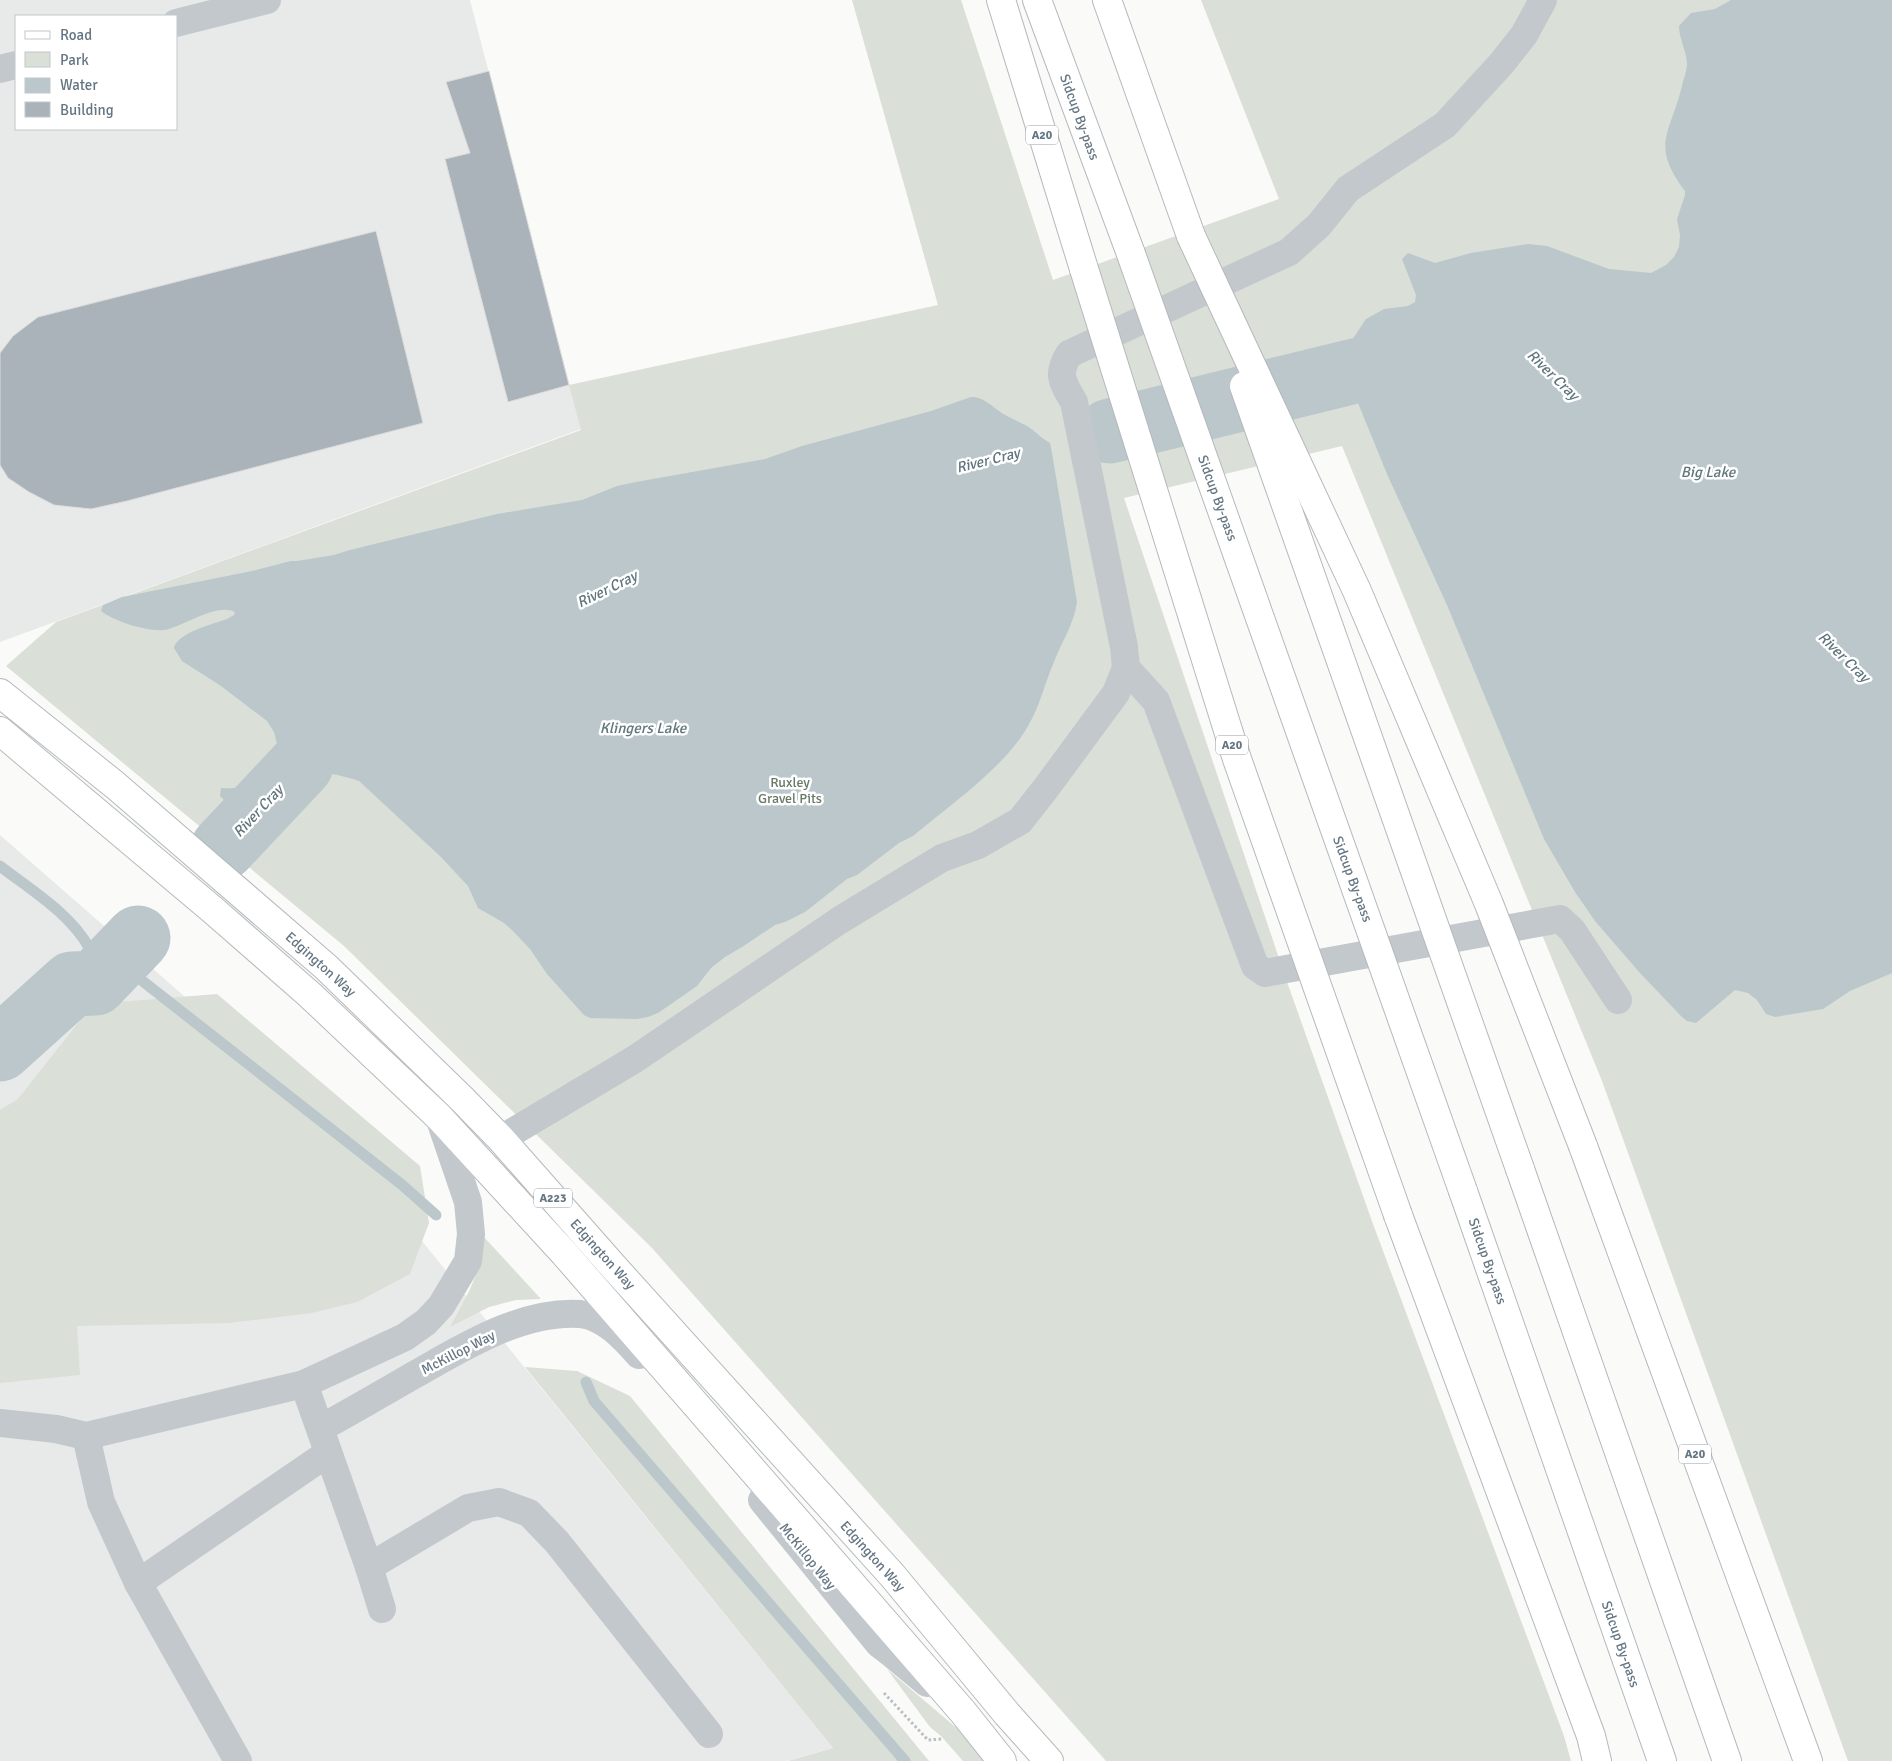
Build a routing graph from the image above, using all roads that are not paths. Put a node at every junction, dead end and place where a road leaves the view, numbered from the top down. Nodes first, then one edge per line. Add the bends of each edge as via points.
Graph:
1 (268, 0) edge
2 (1000, 0) edge
3 (1037, 0) edge
4 (1107, 0) edge
5 (1543, 0) edge
6 (178, 22) edge
7 (15, 65) edge
8 (0, 69) edge
9 (1191, 236) junction
10 (1126, 668) junction
11 (0, 693) edge
12 (0, 732) edge
13 (1618, 1000) dead end
14 (439, 1117) junction
15 (501, 1139) junction
16 (304, 1384) junction
17 (0, 1423) edge
18 (86, 1436) junction
19 (324, 1441) junction
20 (369, 1566) junction
21 (138, 1584) junction
22 (382, 1609) dead end
23 (962, 1712) junction
24 (709, 1734) dead end
25 (999, 1758) edge
26 (238, 1761) edge
27 (1049, 1761) edge
28 (1597, 1761) edge
29 (1662, 1761) edge
30 (1727, 1761) edge
31 (1808, 1761) edge

1 - 6 street
2 - 28 main road, A20, bridge via 1237,759 1398,1215 1588,1727
3 - 29 main road, Sidcup By-pass, bridge via 1131,254 1464,1190
4 - 9 main road, A20
5 - 10 street via 1524,36 1490,79 1445,125 1348,189 1319,225 1289,252 1069,354 1061,366 1063,383 1074,402
7 - 8 street
9 - 30 main road, A20, bridge
9 - 31 main road, A20, bridge via 1357,591 1489,904 1583,1146
10 - 13 street via 1156,701 1255,966 1265,973 1560,919 1572,930
10 - 15 street via 1116,693 1020,821 978,845 942,858 840,920 635,1059
11 - 15 main road, Edgington Way / A223 via 115,785 326,967
12 - 14 main road, Edgington Way / A223 via 302,988
14 - 16 street via 468,1202 471,1234 468,1262 442,1306 426,1322 405,1337
14 - 23 main road, Edgington Way / A223 via 564,1253
15 - 27 main road, Edgington Way / A223 via 892,1575
16 - 18 street
16 - 19 street
17 - 18 street
18 - 21 street via 101,1502
19 - 20 street
19 - 21 street, McKillop Way
19 - 23 street, McKillop Way via 473,1342 544,1317 582,1314 600,1320 631,1346 660,1378 879,1644
20 - 22 street
20 - 24 street via 468,1508 499,1502 529,1513 557,1542
21 - 26 street
23 - 25 main road, Edgington Way / A223

